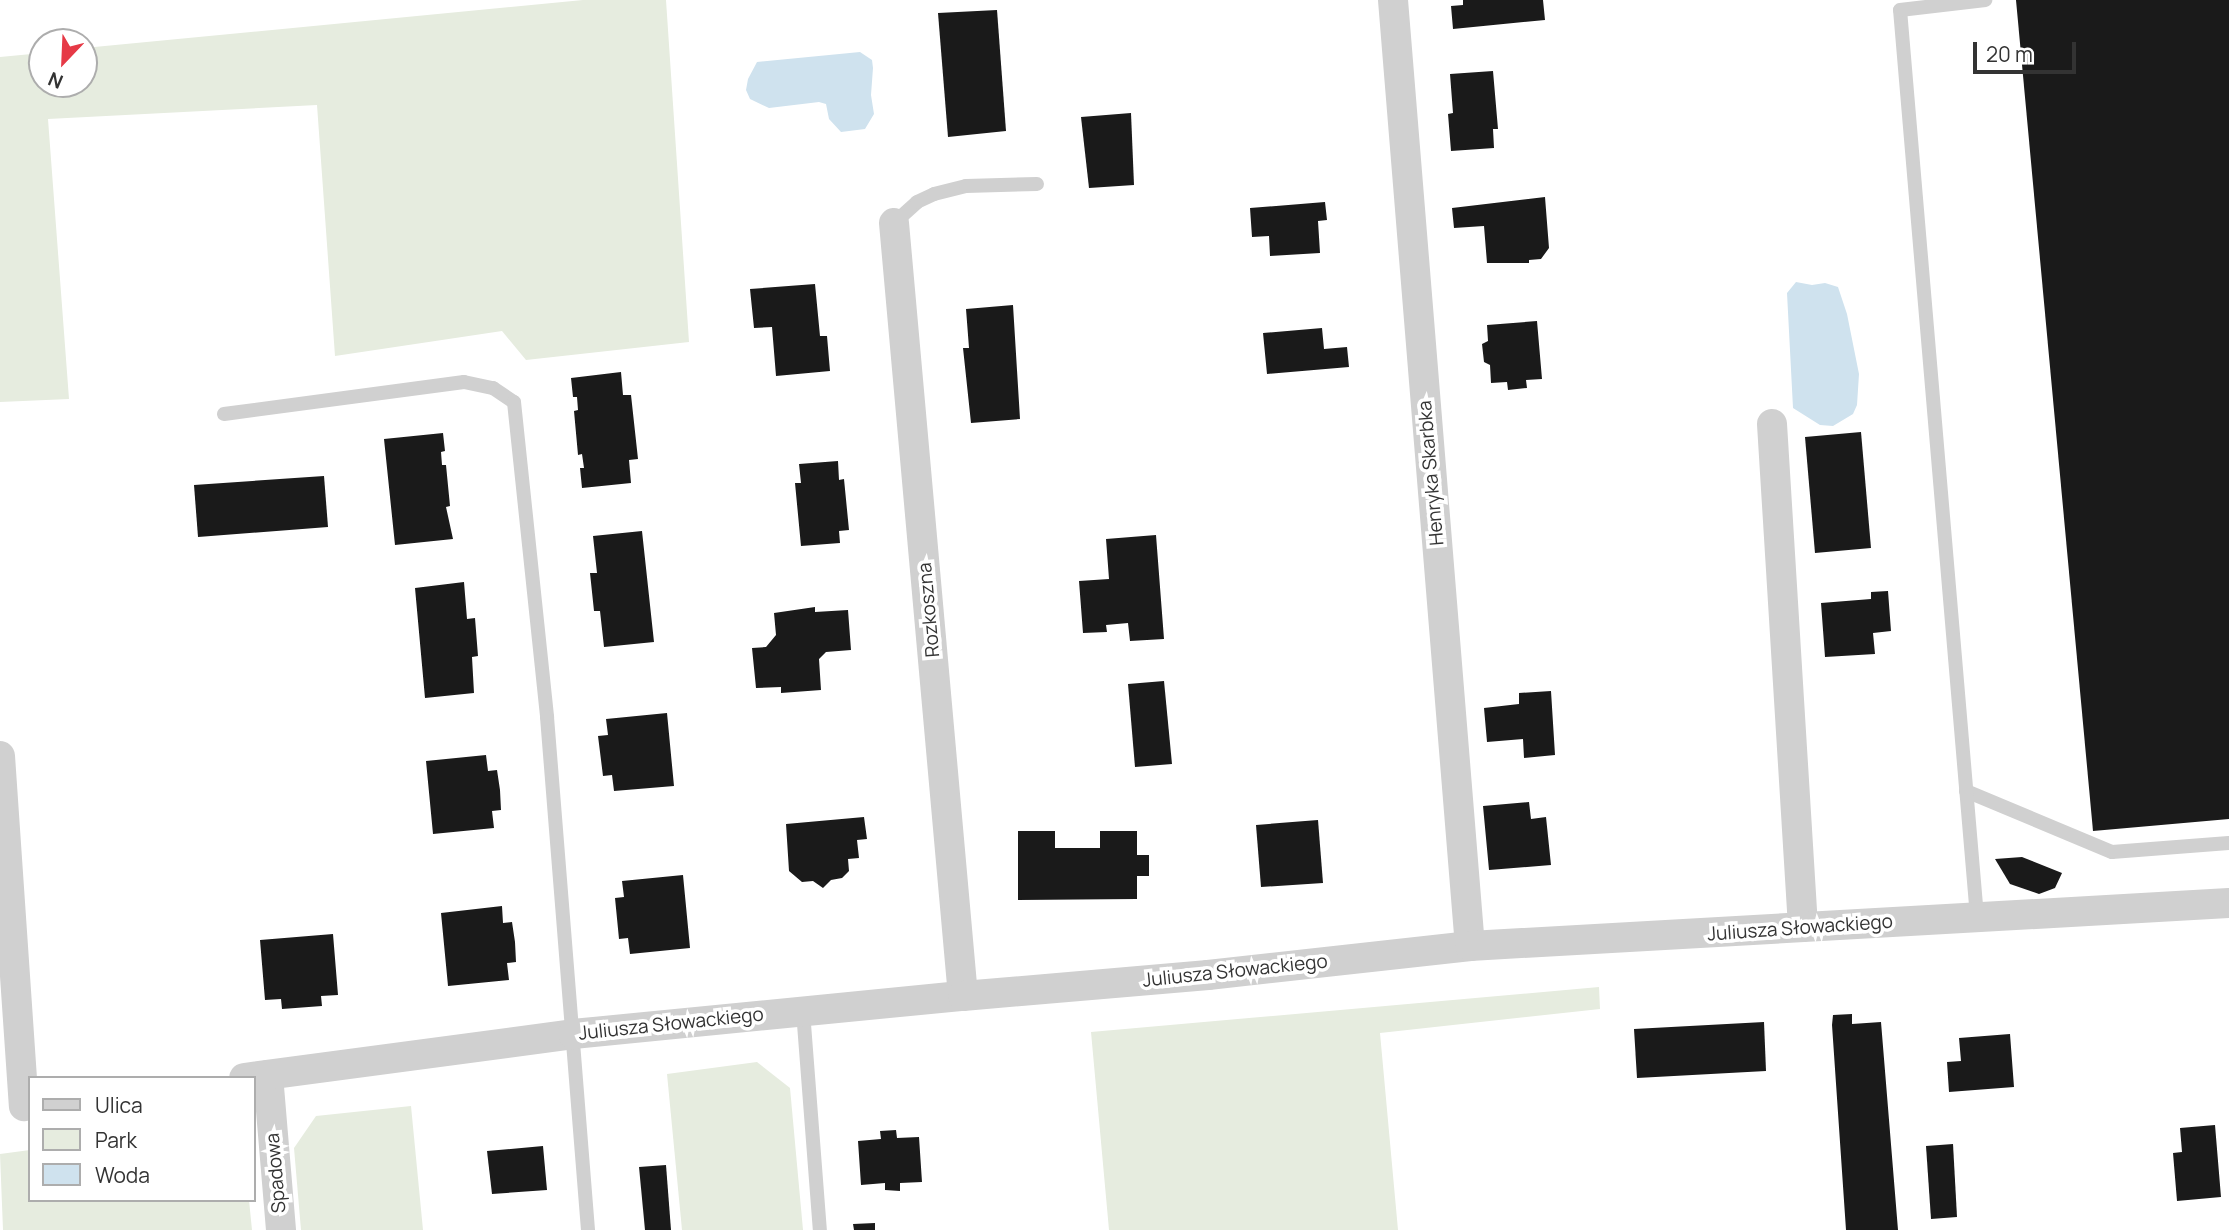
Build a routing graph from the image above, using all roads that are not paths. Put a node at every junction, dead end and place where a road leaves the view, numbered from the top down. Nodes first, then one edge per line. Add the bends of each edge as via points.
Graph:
1 (1393, 0) edge
2 (1984, 0) edge
3 (1037, 184) dead end
4 (894, 223) joint
5 (224, 414) dead end
6 (1772, 424) dead end
7 (0, 757) edge
8 (1966, 791) junction
9 (2229, 843) edge
10 (2229, 903) edge
11 (1977, 917) junction
12 (1803, 927) junction
13 (1470, 946) junction
14 (963, 996) junction
15 (803, 1011) junction
16 (573, 1034) junction
17 (256, 1076) edge
18 (18, 1107) edge
19 (281, 1230) edge
20 (589, 1230) edge
21 (820, 1230) edge

1 - 13 street, Henryka Skarbka
2 - 8 lane via 1900,10
3 - 4 lane via 967,186 934,194 916,202
4 - 14 street, Rozkoszna
5 - 16 lane via 464,382 493,388 514,402 547,717
6 - 12 street
7 - 18 street
8 - 9 lane via 2112,852
8 - 11 lane
10 - 11 street, Juliusza Słowackiego
11 - 12 street, Juliusza Słowackiego
12 - 13 street, Juliusza Słowackiego
13 - 14 street, Juliusza Słowackiego
14 - 15 street, Juliusza Słowackiego
15 - 16 street, Juliusza Słowackiego
15 - 21 lane
16 - 17 street, Juliusza Słowackiego
16 - 20 lane
17 - 19 street, Spadowa

